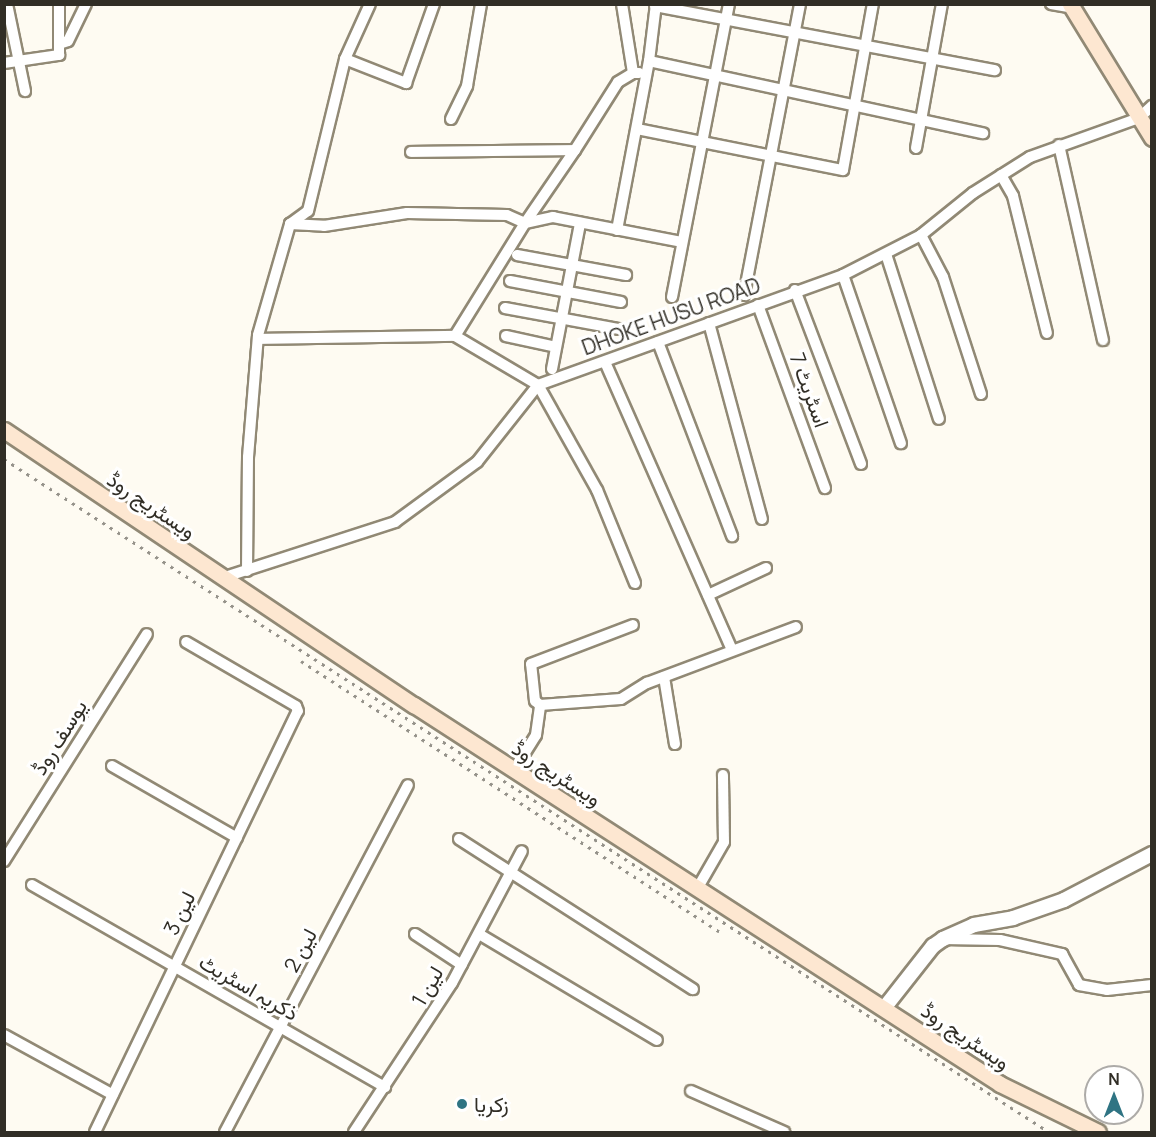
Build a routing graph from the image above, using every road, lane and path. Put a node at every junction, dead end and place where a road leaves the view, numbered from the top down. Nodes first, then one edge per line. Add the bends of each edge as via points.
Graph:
1 (8, 4) edge
2 (59, 4) edge
3 (86, 4) edge
4 (370, 4) edge
5 (434, 4) edge
6 (480, 4) edge
7 (622, 4) edge
8 (729, 4) edge
9 (800, 4) edge
10 (873, 4) edge
11 (942, 4) edge
12 (1051, 4) edge
13 (656, 5) edge
14 (1071, 6) edge
15 (726, 19) junction
16 (795, 32) junction
17 (59, 44) junction
18 (866, 45) junction
19 (932, 58) junction
20 (345, 59) junction
21 (19, 60) junction
22 (4, 63) edge
23 (648, 67) junction
24 (995, 70) dead end
25 (633, 73) junction
26 (714, 75) junction
27 (783, 90) junction
28 (25, 91) dead end
29 (855, 106) junction
30 (1152, 106) edge
31 (1138, 118) junction
32 (451, 119) dead end
33 (921, 120) junction
34 (637, 129) junction
35 (983, 133) dead end
36 (1152, 138) edge
37 (701, 142) junction
38 (1059, 145) junction
39 (916, 148) dead end
40 (575, 150) junction
41 (411, 152) dead end
42 (771, 157) junction
43 (1001, 175) junction
44 (580, 222) junction
45 (525, 223) junction
46 (290, 224) junction
47 (617, 230) junction
48 (921, 235) junction
49 (682, 243) junction
50 (886, 254) junction
51 (517, 255) dead end
52 (572, 265) junction
53 (626, 275) dead end
54 (843, 275) junction
55 (510, 281) dead end
56 (795, 290) junction
57 (567, 291) junction
58 (744, 295) dead end
59 (672, 297) dead end
60 (621, 302) dead end
61 (758, 305) junction
62 (505, 308) dead end
63 (562, 319) junction
64 (709, 323) junction
65 (618, 330) dead end
66 (1047, 333) dead end
67 (455, 336) junction
68 (506, 336) dead end
69 (258, 339) junction
70 (1103, 340) dead end
71 (658, 342) junction
72 (556, 347) junction
73 (605, 362) junction
74 (552, 369) dead end
75 (538, 385) junction
76 (981, 394) dead end
77 (939, 419) dead end
78 (4, 430) edge
79 (901, 443) dead end
80 (861, 464) dead end
81 (825, 488) dead end
82 (762, 519) dead end
83 (732, 536) dead end
84 (765, 568) dead end
85 (247, 571) junction
86 (222, 578) junction
87 (635, 583) dead end
88 (708, 595) junction
89 (633, 625) dead end
90 (796, 627) dead end
91 (147, 633) dead end
92 (186, 642) dead end
93 (732, 650) junction
94 (664, 677) junction
95 (540, 705) junction
96 (675, 744) dead end
97 (112, 766) dead end
98 (514, 770) junction
99 (723, 775) dead end
100 (408, 785) dead end
101 (237, 838) junction
102 (459, 839) dead end
103 (8, 848) edge
104 (522, 851) dead end
105 (1152, 854) edge
106 (4, 861) edge
107 (511, 873) junction
108 (32, 885) dead end
109 (697, 889) junction
110 (415, 934) dead end
111 (479, 934) junction
112 (944, 939) junction
113 (462, 965) junction
114 (175, 967) junction
115 (1152, 985) edge
116 (693, 989) dead end
117 (885, 1008) junction
118 (281, 1028) junction
119 (4, 1035) edge
120 (657, 1041) dead end
121 (385, 1087) junction
122 (691, 1091) dead end
123 (113, 1095) junction
124 (95, 1132) edge
125 (225, 1132) edge
126 (354, 1132) edge
127 (784, 1132) edge
128 (1098, 1132) edge

1 - 21 street
2 - 17 street
3 - 17 street via 68,40
4 - 20 street
5 - 20 street via 406,83
6 - 32 street via 467,86
7 - 25 street
8 - 15 street
9 - 16 street
10 - 18 street
11 - 19 street
12 - 14 street
13 - 15 street
13 - 23 street
14 - 31 main road
15 - 16 street
15 - 26 street
16 - 18 street
16 - 27 street
17 - 21 street via 59,55
18 - 19 street
18 - 29 street
19 - 24 street
19 - 33 street
20 - 46 street via 308,211
21 - 22 street
21 - 28 street
23 - 25 street
23 - 26 street
23 - 34 street
25 - 40 street via 618,82
26 - 27 street
26 - 37 street
27 - 29 street
27 - 42 street
29 - 33 street
29 - 42 street via 843,170
30 - 31 street, DHOKE HUSU ROAD
31 - 36 main road
31 - 38 street, DHOKE HUSU ROAD
33 - 35 street
33 - 39 street
34 - 37 street
34 - 47 street
37 - 42 street
37 - 49 street
38 - 43 street, DHOKE HUSU ROAD
38 - 70 street
40 - 41 street
40 - 45 street
42 - 58 street
43 - 48 street, DHOKE HUSU ROAD
43 - 66 street via 1013,196
44 - 45 street via 553,217
44 - 47 street
44 - 52 street
45 - 46 street via 507,215 407,213 324,226
45 - 67 street
46 - 69 street
47 - 49 street
48 - 50 street, DHOKE HUSU ROAD
48 - 76 street via 943,277
49 - 59 street
50 - 54 street, DHOKE HUSU ROAD
50 - 77 street
51 - 52 street
52 - 53 street
52 - 57 street
54 - 56 street, DHOKE HUSU ROAD
54 - 79 street
55 - 57 street
56 - 61 street, DHOKE HUSU ROAD
56 - 80 street
57 - 60 street
57 - 63 street
61 - 64 street, DHOKE HUSU ROAD
61 - 81 street, اسٹریٹ 7
62 - 63 street
63 - 65 street
63 - 72 street
64 - 71 street, DHOKE HUSU ROAD
64 - 82 street
67 - 69 street
67 - 75 street
68 - 72 street
69 - 85 street via 248,457
71 - 73 street, DHOKE HUSU ROAD
71 - 83 street
72 - 74 street
73 - 75 street, DHOKE HUSU ROAD
73 - 88 street
75 - 85 street via 477,462 395,522
75 - 87 street via 597,490
78 - 86 main road, ویسٹریج روڈ
84 - 88 street
85 - 86 street
86 - 98 main road, ویسٹریج روڈ
88 - 93 street
89 - 95 street via 531,664 535,701
90 - 93 street
91 - 103 street, یوسف روڈ
92 - 101 street, لین 3 via 296,706 298,711
93 - 94 street
94 - 95 street via 621,699
94 - 96 street
95 - 98 street via 536,735
97 - 101 street
98 - 109 main road, ویسٹریج روڈ
99 - 109 street via 724,842
100 - 118 street, لین 2
101 - 114 street, لین 3
102 - 107 street
103 - 106 street, یوسف روڈ
104 - 107 street, لین 1
105 - 112 street via 1064,900 1013,918 974,925
107 - 111 street, لین 1
107 - 116 street
108 - 114 street, ذکریہ اسٹریٹ
109 - 117 main road, ویسٹریج روڈ
110 - 113 street
111 - 113 street, لین 1
111 - 120 street
112 - 115 street via 1000,940 1062,954 1079,986 1107,990
112 - 117 street via 933,946
113 - 121 street, لین 1
114 - 118 street, ذکریہ اسٹریٹ
114 - 123 street, لین 3
117 - 128 main road, ویسٹریج روڈ via 999,1084
118 - 121 street, ذکریہ اسٹریٹ
118 - 125 street, لین 2
119 - 123 street
121 - 126 street, لین 1
122 - 127 street
123 - 124 street, لین 3

